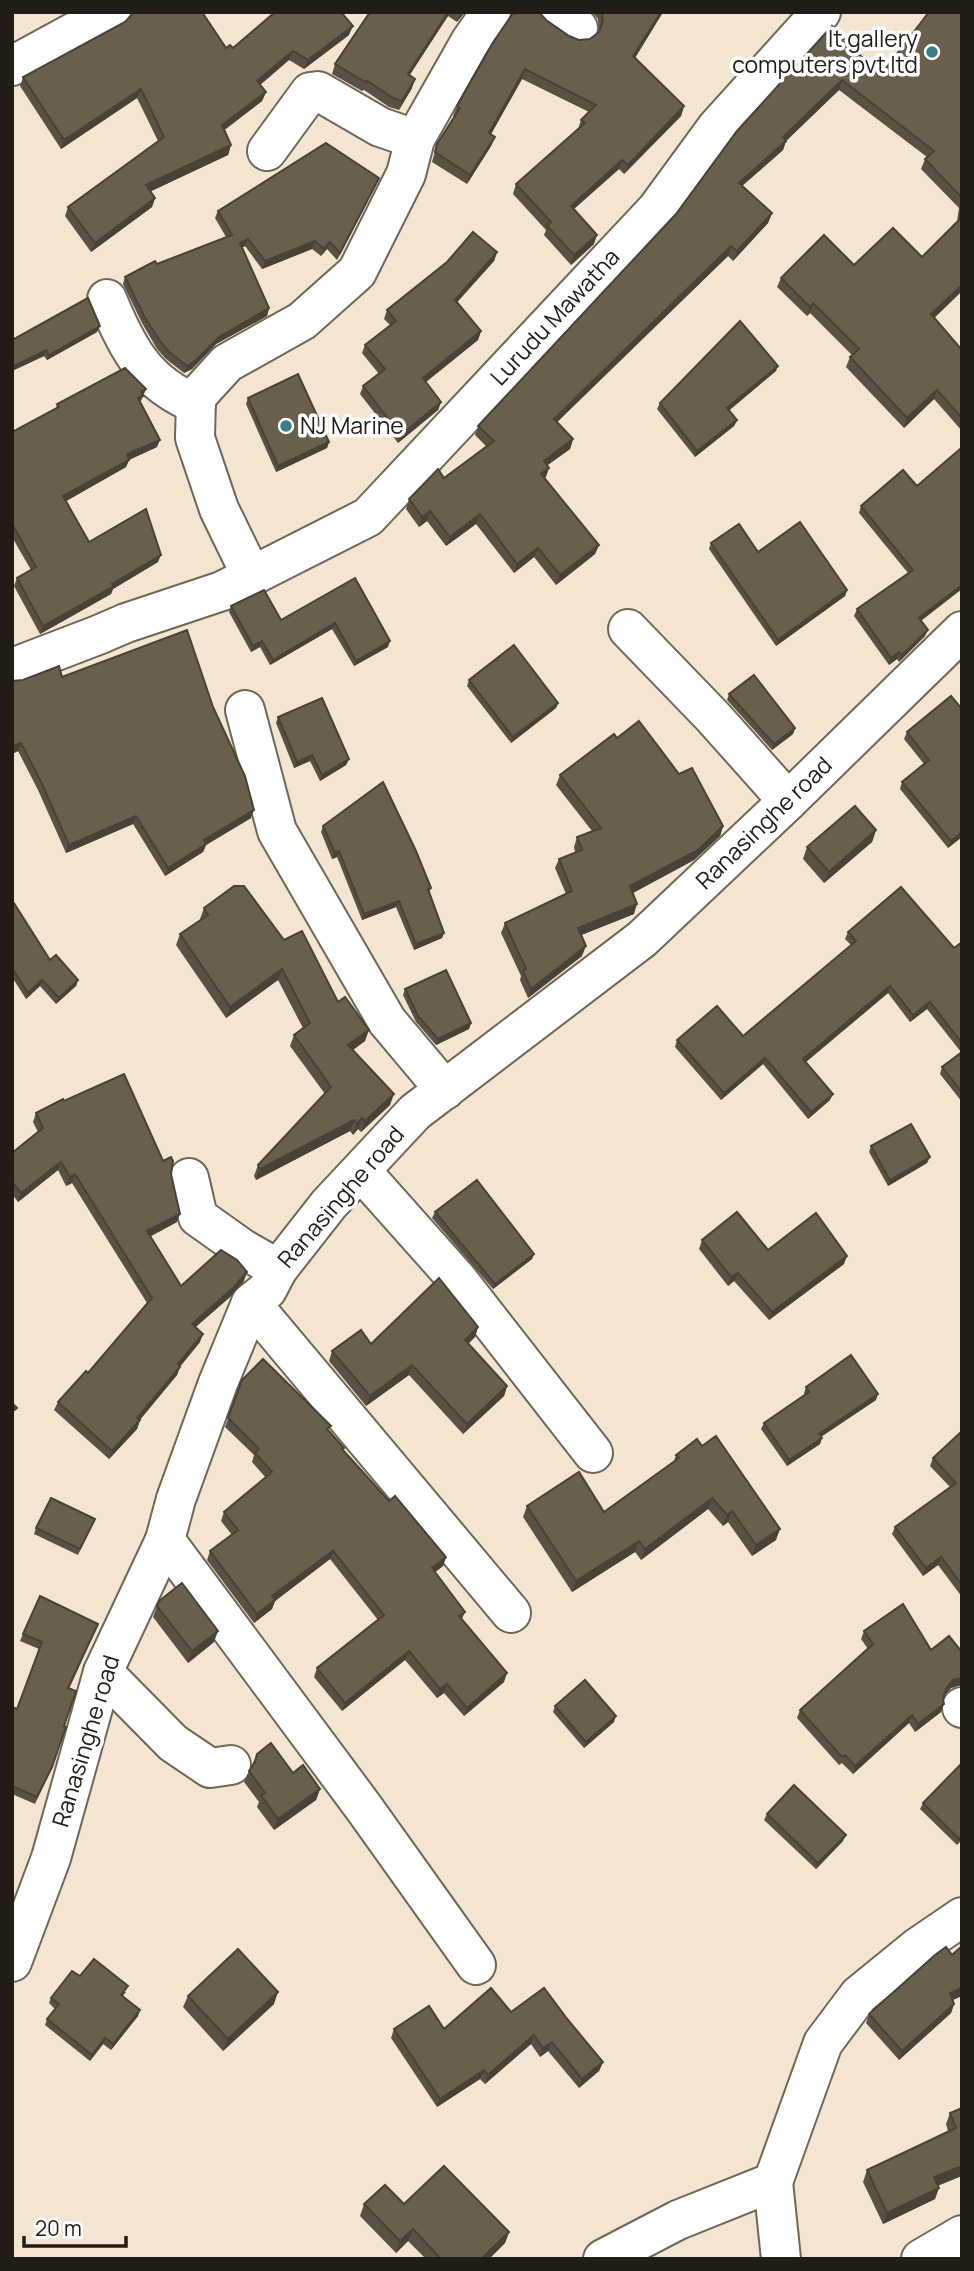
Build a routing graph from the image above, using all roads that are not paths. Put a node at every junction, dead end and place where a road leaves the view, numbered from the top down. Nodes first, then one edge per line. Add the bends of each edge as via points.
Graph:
1 (111, 12) edge
2 (491, 12) edge
3 (821, 12) edge
4 (12, 66) edge
5 (415, 139) junction
6 (267, 151) dead end
7 (107, 299) dead end
8 (196, 404) junction
9 (251, 577) junction
10 (628, 629) dead end
11 (961, 635) edge
12 (12, 668) edge
13 (245, 710) dead end
14 (788, 801) junction
15 (444, 1090) junction
16 (361, 1171) junction
17 (188, 1178) dead end
18 (278, 1269) junction
19 (251, 1303) junction
20 (593, 1452) dead end
21 (165, 1540) junction
22 (511, 1613) dead end
23 (103, 1672) junction
24 (231, 1765) dead end
25 (962, 1917) edge
26 (12, 1962) edge
27 (476, 1965) dead end
28 (773, 2182) junction
29 (962, 2235) edge
30 (603, 2259) edge
31 (781, 2259) edge
32 (921, 2259) edge

1 - 4 street
2 - 5 street
3 - 9 street, Lurudu Mawatha via 717,127 657,209 368,517
5 - 6 street via 310,92
5 - 8 street via 406,174 357,272 302,321 227,363 196,397
7 - 8 street via 136,360 174,395
8 - 9 street via 195,438 219,509
9 - 12 street, Lurudu Mawatha
10 - 14 street
11 - 14 street, Ranasinghe road
13 - 15 street via 277,831 387,1021
14 - 15 street, Ranasinghe road via 642,939
15 - 16 street, Ranasinghe road via 415,1112
16 - 18 street, Ranasinghe road
16 - 20 street via 458,1280
17 - 18 street via 198,1217
18 - 19 street, Ranasinghe road via 267,1290
19 - 21 street, Ranasinghe road via 218,1383
19 - 22 street
21 - 23 street, Ranasinghe road
21 - 27 street
23 - 24 street via 173,1743 210,1768
23 - 26 street, Ranasinghe road via 51,1858
25 - 28 street via 859,1995 824,2043
28 - 30 street via 678,2220
28 - 31 street
29 - 32 street

